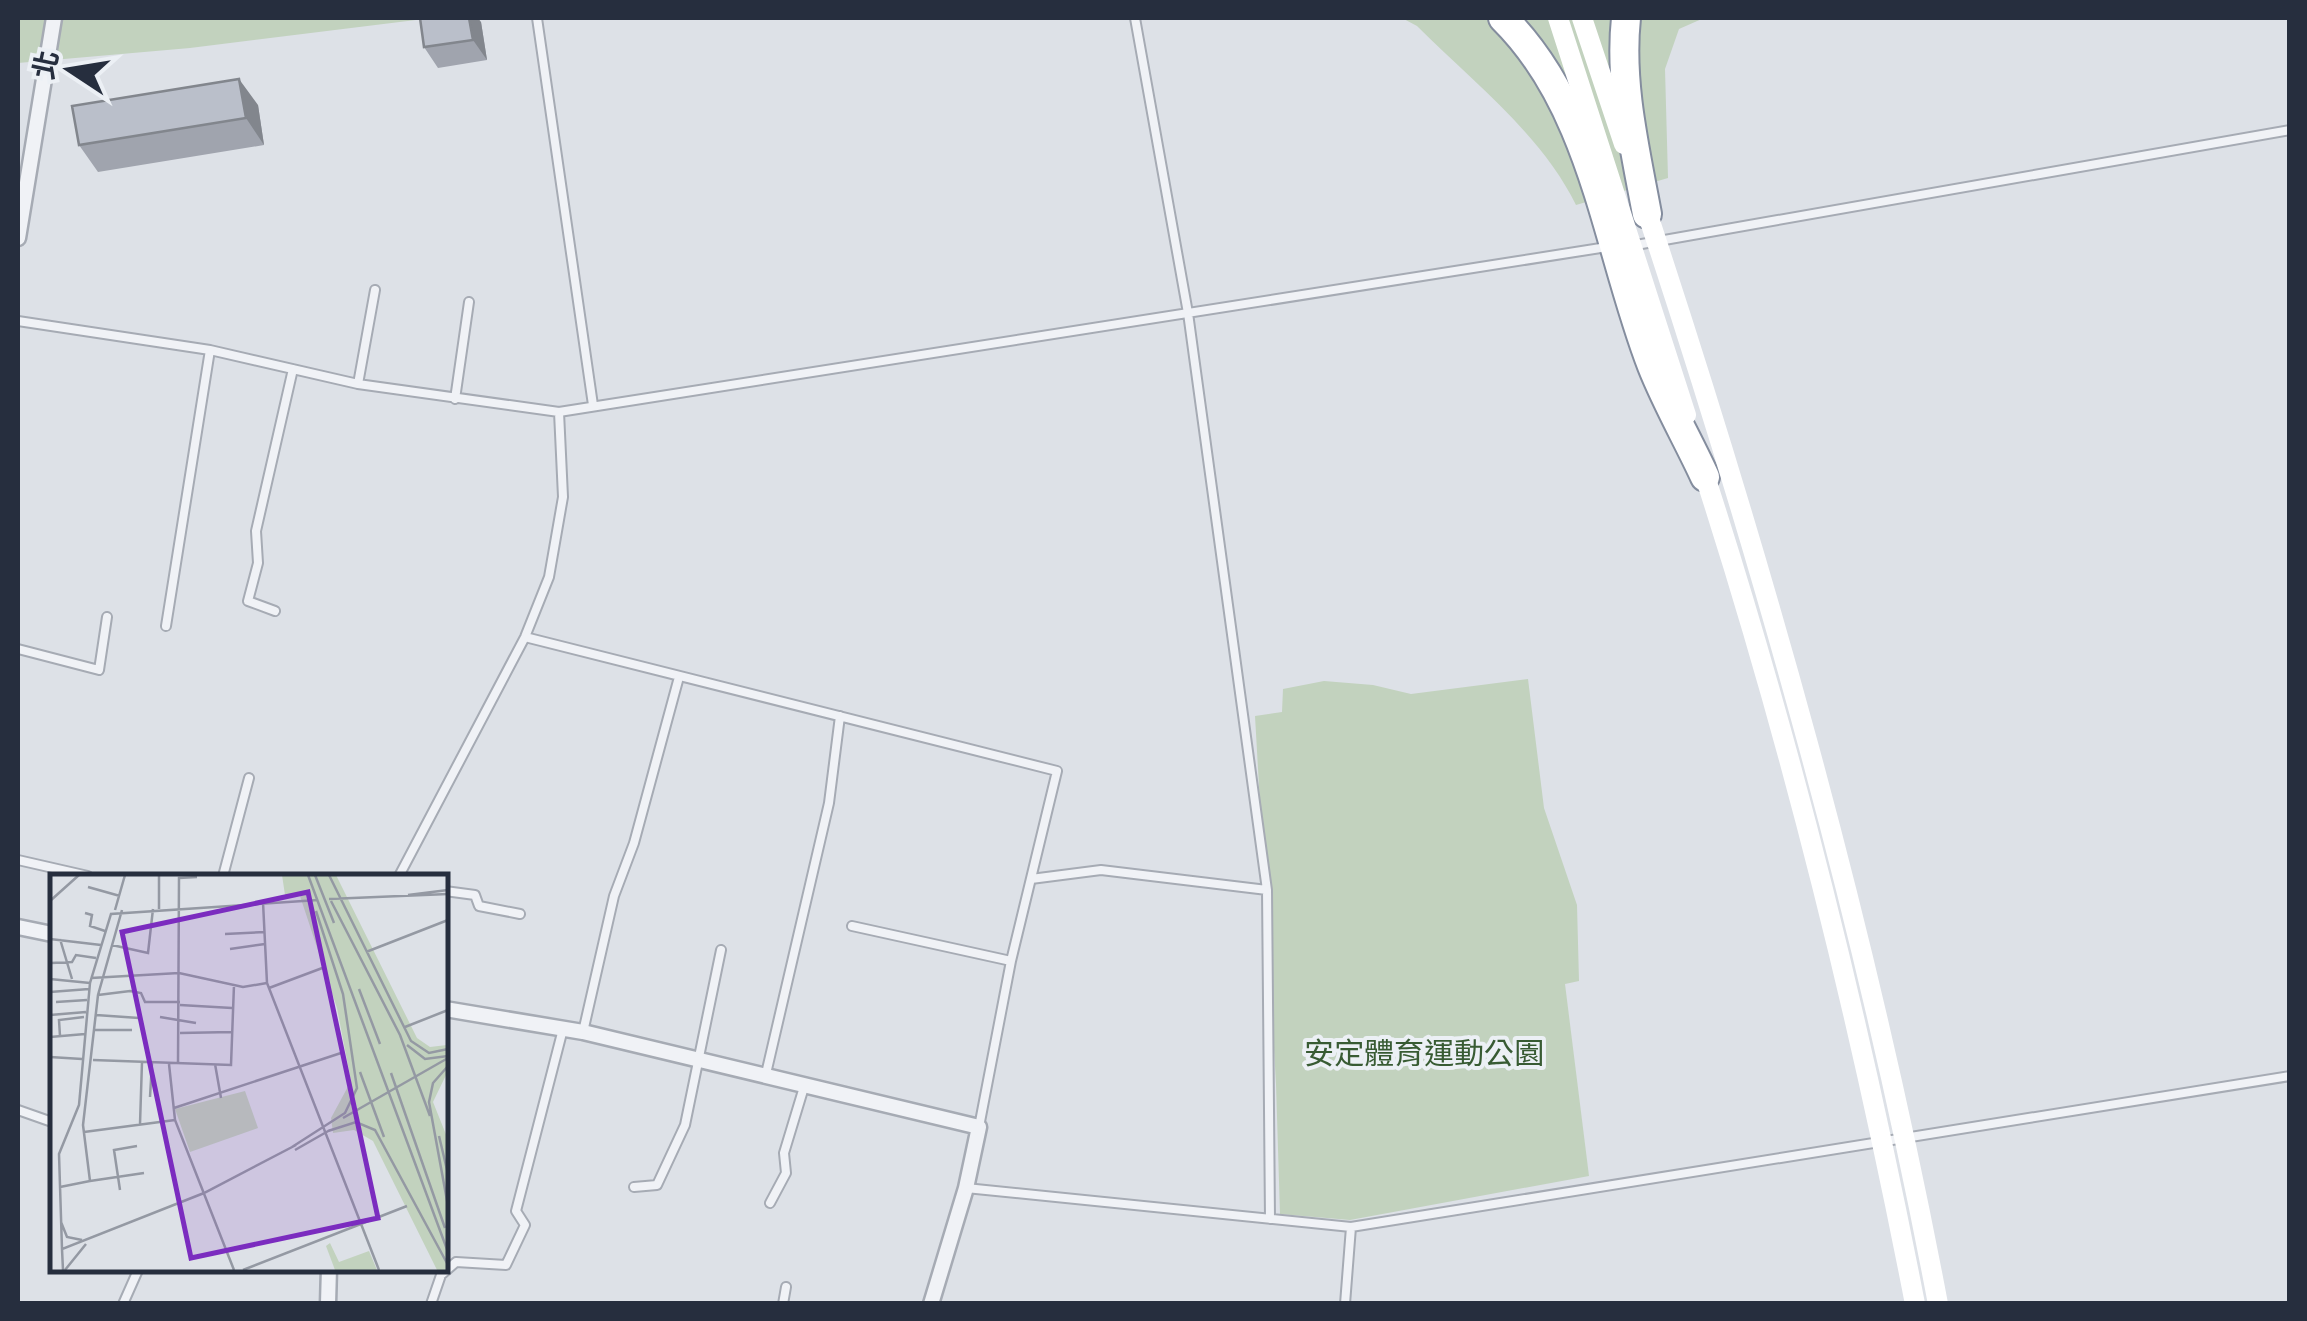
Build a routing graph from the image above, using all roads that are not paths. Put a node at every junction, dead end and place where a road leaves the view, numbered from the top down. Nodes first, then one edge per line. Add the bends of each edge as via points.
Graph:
1 (54, 18) edge
2 (538, 18) edge
3 (1135, 18) edge
4 (1502, 18) edge
5 (1558, 18) edge
6 (1582, 18) edge
7 (1626, 18) edge
8 (2290, 130) edge
9 (1651, 227) junction
10 (18, 238) edge
11 (1622, 246) junction
12 (375, 290) dead end
13 (469, 302) dead end
14 (1188, 314) junction
15 (18, 321) edge
16 (210, 350) junction
17 (293, 368) junction
18 (358, 384) junction
19 (454, 399) junction
20 (593, 405) junction
21 (559, 412) junction
22 (1706, 477) joint
23 (275, 611) dead end
24 (107, 617) dead end
25 (166, 626) dead end
26 (525, 638) junction
27 (18, 649) edge
28 (678, 677) junction
29 (840, 716) junction
30 (249, 778) dead end
31 (18, 860) edge
32 (79, 874) edge
33 (224, 874) edge
34 (400, 874) edge
35 (1031, 879) junction
36 (448, 890) edge
37 (1267, 890) junction
38 (520, 914) dead end
39 (18, 926) edge
40 (852, 926) dead end
41 (50, 934) edge
42 (721, 950) dead end
43 (1011, 960) junction
44 (448, 1009) edge
45 (563, 1030) junction
46 (583, 1032) junction
47 (696, 1061) junction
48 (2290, 1076) edge
49 (766, 1078) junction
50 (804, 1087) junction
51 (18, 1110) edge
52 (50, 1121) edge
53 (979, 1127) junction
54 (1906, 1137) junction
55 (1884, 1141) junction
56 (634, 1187) dead end
57 (966, 1188) junction
58 (770, 1203) dead end
59 (1270, 1219) junction
60 (1351, 1228) junction
61 (448, 1269) edge
62 (138, 1271) edge
63 (329, 1271) edge
64 (446, 1271) edge
65 (786, 1287) dead end
66 (932, 1303) edge
67 (123, 1304) edge
68 (328, 1304) edge
69 (431, 1304) edge
70 (783, 1304) edge
71 (1345, 1304) edge
72 (1915, 1304) edge
73 (1938, 1304) edge

1 - 10 street
2 - 20 lane
3 - 14 lane
4 - 11 highway via 1549,74
5 - 11 main road
6 - 9 main road
7 - 9 highway via 1626,93
8 - 9 lane
9 - 11 lane
9 - 54 main road via 1799,706
11 - 14 lane
11 - 22 highway via 1653,367
12 - 18 lane
13 - 19 lane
14 - 20 lane
14 - 37 lane
15 - 16 lane
16 - 17 lane
16 - 25 lane
17 - 18 lane
17 - 23 lane via 256,531 258,563 248,601
18 - 19 lane
19 - 21 lane
20 - 21 lane
21 - 26 lane via 563,497 549,577
22 - 55 main road via 1776,706
24 - 27 lane via 99,670
26 - 28 lane
26 - 34 lane
28 - 29 lane
28 - 46 lane via 614,896
29 - 35 lane via 1056,771
29 - 49 lane via 829,803
30 - 33 lane
31 - 32 lane
35 - 37 lane via 1101,870
35 - 43 lane
36 - 38 lane
37 - 59 lane
39 - 41 street
40 - 43 lane
42 - 47 lane
43 - 53 lane
44 - 45 street
45 - 46 street
45 - 61 lane via 516,1212 524,1225 506,1266 456,1262
46 - 47 street
47 - 49 street
47 - 56 lane via 685,1124 657,1185
48 - 54 lane
49 - 50 street
50 - 53 street
50 - 58 lane via 784,1153 786,1173
51 - 52 lane
53 - 57 street
54 - 55 lane
54 - 73 main road
55 - 60 lane
55 - 72 main road
57 - 59 lane
57 - 66 street
59 - 60 lane
60 - 71 lane
62 - 67 lane
63 - 68 street
64 - 69 lane
65 - 70 lane

